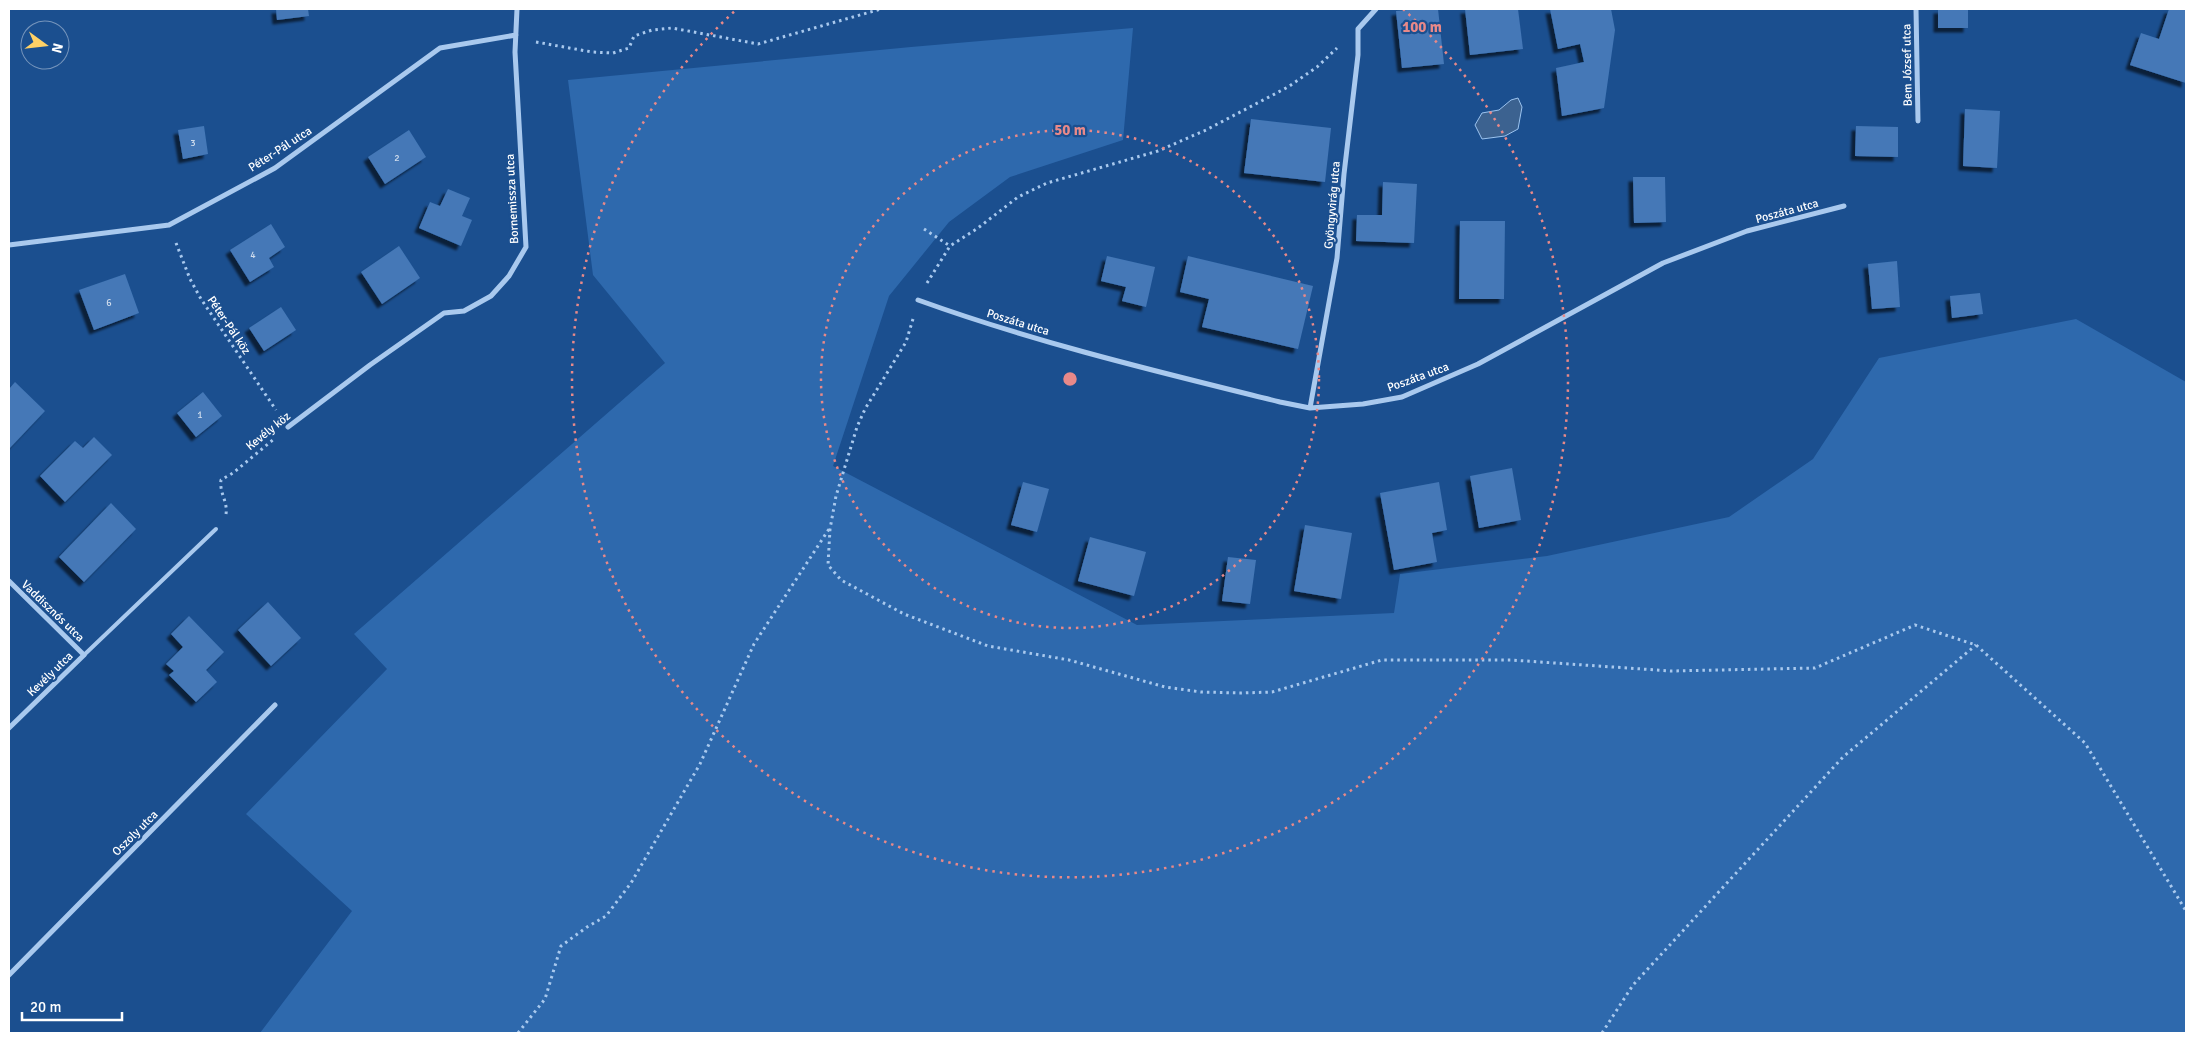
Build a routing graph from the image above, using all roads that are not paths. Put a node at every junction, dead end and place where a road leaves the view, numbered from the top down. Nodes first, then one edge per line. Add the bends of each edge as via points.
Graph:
1 (517, 9) edge
2 (1376, 9) edge
3 (1916, 9) edge
4 (516, 35) junction
5 (1918, 121) dead end
6 (1844, 206) dead end
7 (9, 245) edge
8 (918, 300) road end
9 (370, 364) joint
10 (1310, 408) junction
11 (288, 427) road end
12 (216, 529) road end
13 (9, 581) edge
14 (84, 655) junction
15 (275, 704) dead end
16 (9, 728) edge
17 (9, 975) edge

1 - 4 street, Bornemissza utca
2 - 10 street, Gyöngyvirág utca via 1358,29 1337,258
3 - 5 street, Bem József utca
4 - 7 street, Péter-Pál utca via 440,48 275,168 169,225
4 - 9 street, Bornemissza utca via 514,52 526,248 509,276 491,296 464,311 444,313
6 - 10 street, Poszáta utca via 1747,231 1663,263 1478,364 1402,397
8 - 10 street, Poszáta utca via 1072,349
9 - 11 street, Kevély köz
12 - 14 lane
13 - 14 street, Vaddisznós utca
14 - 16 street, Kevély utca
15 - 17 street, Oszoly utca

